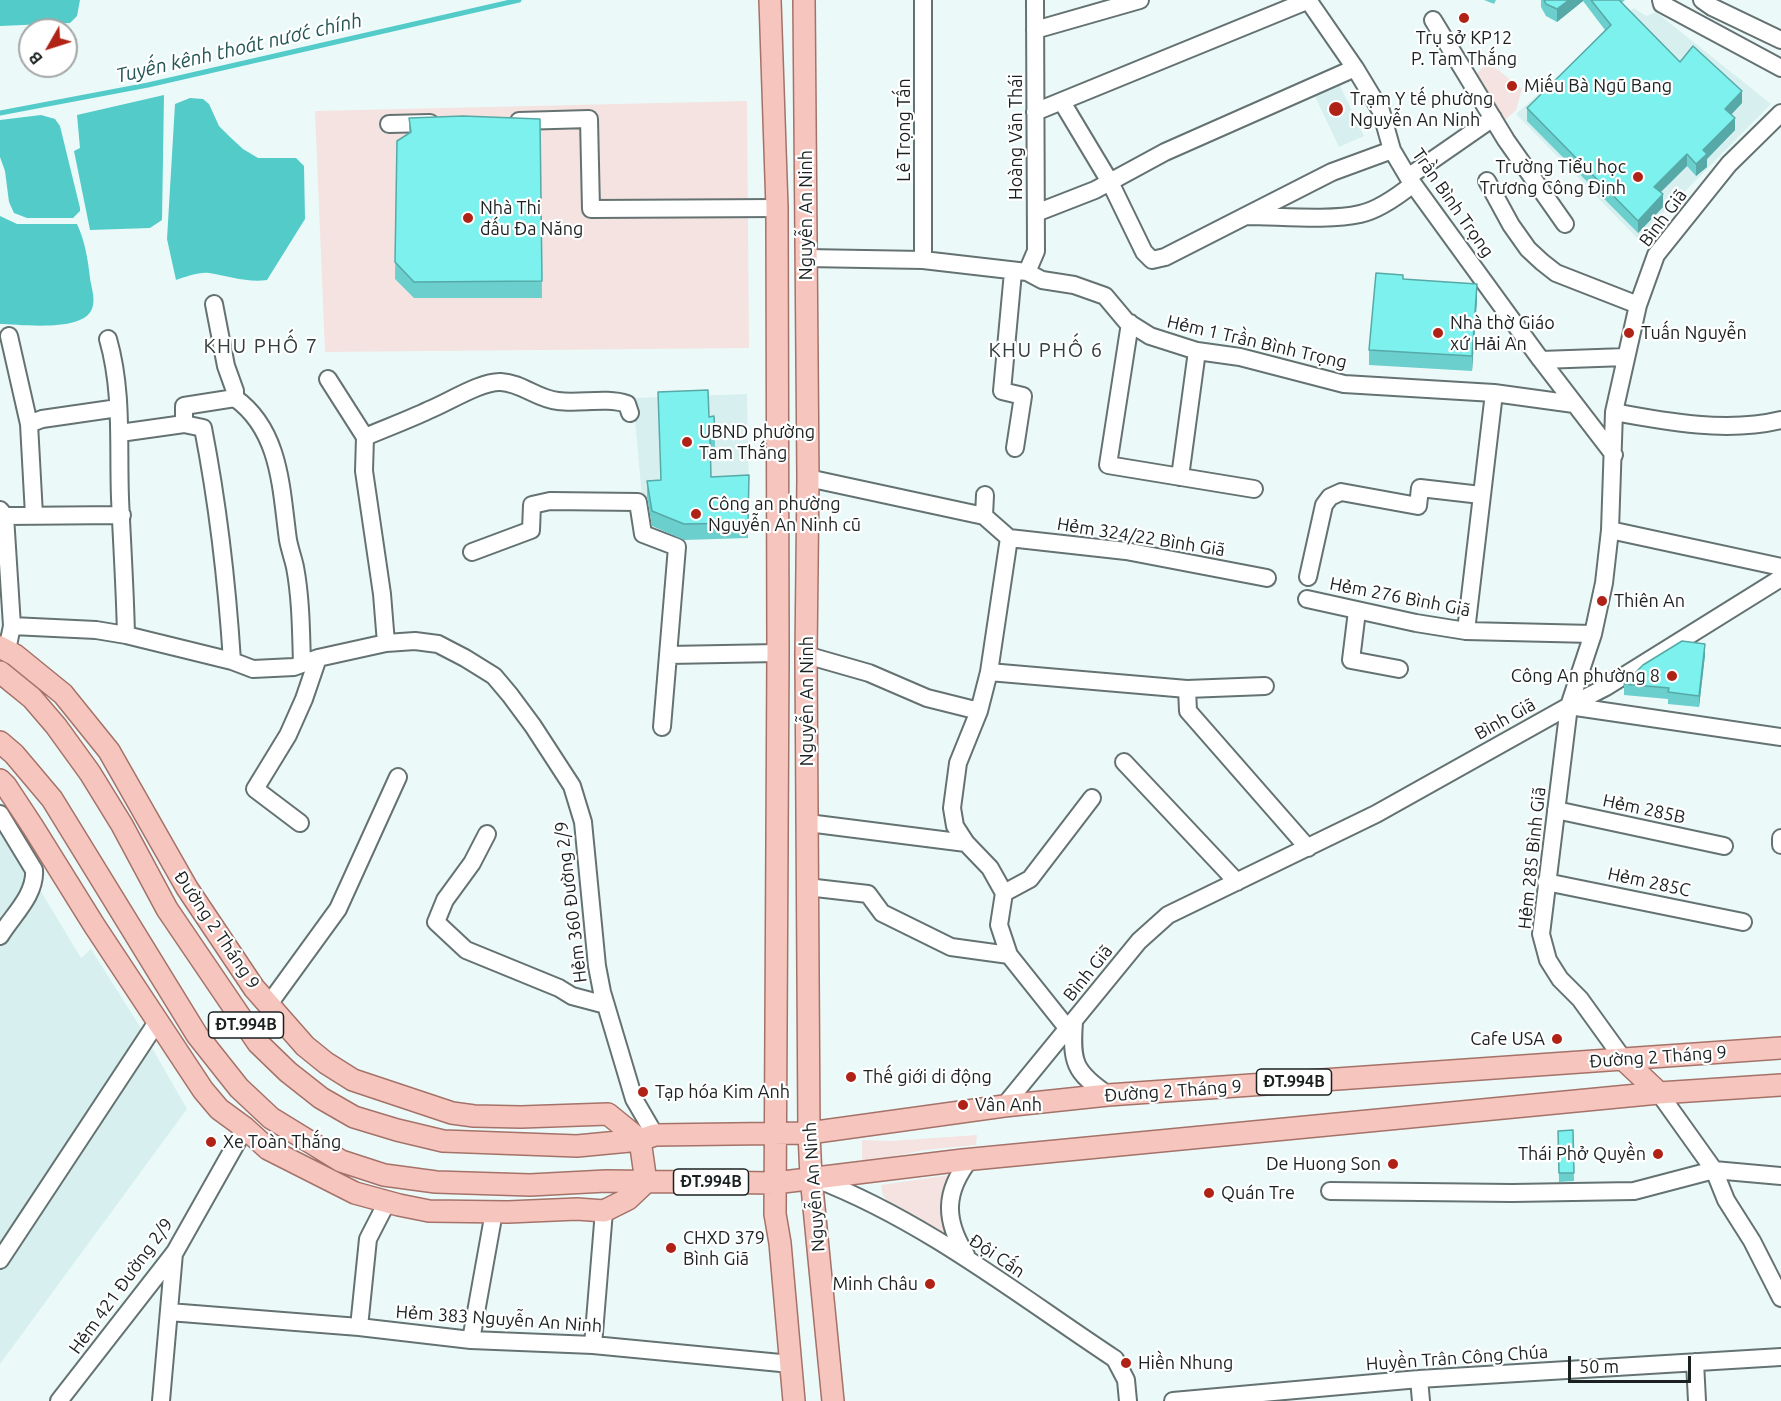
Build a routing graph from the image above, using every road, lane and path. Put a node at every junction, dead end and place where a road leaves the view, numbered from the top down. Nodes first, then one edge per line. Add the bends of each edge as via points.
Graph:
1 (770, 0) edge
2 (804, 0) edge
3 (923, 0) edge
4 (1035, 0) edge
5 (1140, 0) edge
6 (1308, 0) edge
7 (1661, 0) edge
8 (1702, 0) edge
9 (1433, 20) dead end
10 (1035, 30) junction
11 (1781, 40) edge
12 (1355, 68) junction
13 (1781, 68) edge
14 (1062, 102) junction
15 (1035, 112) junction
16 (1781, 112) edge
17 (1493, 118) junction
18 (506, 121) edge
19 (448, 122) edge
20 (389, 124) dead end
21 (1392, 150) junction
22 (1411, 181) junction
23 (1486, 181) dead end
24 (1110, 182) junction
25 (806, 207) junction
26 (777, 208) junction
27 (1036, 213) junction
28 (1243, 215) junction
29 (1565, 224) dead end
30 (806, 258) junction
31 (923, 260) junction
32 (1020, 272) junction
33 (214, 304) dead end
34 (1638, 305) junction
35 (1130, 323) junction
36 (9, 336) dead end
37 (108, 339) dead end
38 (1197, 351) junction
39 (1626, 357) junction
40 (1541, 360) junction
41 (328, 379) dead end
42 (1494, 393) junction
43 (235, 398) junction
44 (1574, 404) junction
45 (118, 408) junction
46 (1614, 412) junction
47 (630, 413) dead end
48 (1781, 420) edge
49 (28, 424) junction
50 (184, 424) junction
51 (120, 433) junction
52 (365, 437) junction
53 (1015, 448) dead end
54 (1614, 455) junction
55 (1180, 477) junction
56 (808, 478) junction
57 (1254, 489) dead end
58 (985, 495) dead end
59 (1481, 495) junction
60 (2, 513) edge
61 (34, 515) junction
62 (122, 515) junction
63 (984, 516) junction
64 (1610, 530) junction
65 (1009, 538) junction
66 (472, 552) dead end
67 (1781, 567) edge
68 (1308, 577) dead end
69 (1267, 578) dead end
70 (1781, 578) edge
71 (1307, 598) dead end
72 (1358, 611) junction
73 (12, 626) junction
74 (1466, 631) junction
75 (1593, 634) junction
76 (126, 635) junction
77 (386, 643) junction
78 (4, 648) edge
79 (778, 653) junction
80 (806, 654) junction
81 (668, 655) junction
82 (232, 661) junction
83 (310, 661) junction
84 (1399, 669) dead end
85 (0, 672) edge
86 (989, 672) junction
87 (1264, 686) dead end
88 (1187, 689) junction
89 (1569, 706) junction
90 (978, 711) junction
91 (662, 727) dead end
92 (1781, 737) edge
93 (0, 742) edge
94 (1124, 762) dead end
95 (398, 777) dead end
96 (0, 780) edge
97 (1092, 798) dead end
98 (1556, 810) junction
99 (0, 814) edge
100 (300, 823) dead end
101 (808, 823) junction
102 (487, 834) dead end
103 (1781, 838) edge
104 (966, 843) junction
105 (1781, 845) edge
106 (1724, 846) dead end
107 (1308, 848) junction
108 (1237, 882) junction
109 (1546, 882) junction
110 (807, 887) junction
111 (1004, 893) junction
112 (1743, 922) dead end
113 (0, 936) edge
114 (1009, 955) junction
115 (269, 1004) junction
116 (606, 1005) junction
117 (157, 1022) junction
118 (1071, 1025) junction
119 (1781, 1048) edge
120 (1624, 1060) junction
121 (1781, 1084) edge
122 (1659, 1093) junction
123 (1108, 1095) junction
124 (1004, 1106) junction
125 (245, 1128) junction
126 (809, 1133) junction
127 (775, 1134) junction
128 (647, 1137) junction
129 (970, 1159) junction
130 (1714, 1170) junction
131 (1781, 1176) edge
132 (811, 1177) junction
133 (646, 1182) junction
134 (775, 1183) junction
135 (1330, 1191) dead end
136 (387, 1202) junction
137 (604, 1210) junction
138 (494, 1212) junction
139 (174, 1252) junction
140 (968, 1259) junction
141 (0, 1260) edge
142 (1781, 1298) edge
143 (169, 1312) junction
144 (360, 1327) junction
145 (471, 1340) junction
146 (593, 1345) junction
147 (1781, 1357) edge
148 (1695, 1362) junction
149 (791, 1364) junction
150 (1419, 1379) junction
151 (59, 1401) edge
152 (161, 1401) edge
153 (794, 1401) edge
154 (833, 1401) edge
155 (1128, 1401) edge
156 (1173, 1401) edge
157 (1421, 1401) edge
158 (1697, 1401) edge

1 - 26 main road, Nguyễn An Ninh
2 - 25 main road, Nguyễn An Ninh
3 - 31 street, Lê Trọng Tấn
4 - 10 street, Hoàng Văn Thái
5 - 10 street
6 - 12 street, Trần Bình Trọng
6 - 14 street
7 - 13 street
8 - 11 street
9 - 17 street
10 - 15 street, Hoàng Văn Thái
12 - 21 street, Trần Bình Trọng via 1381,111
12 - 24 street via 1165,152
14 - 15 street
14 - 24 street
15 - 27 street, Hoàng Văn Thái
16 - 34 street, Bình Giã via 1729,164 1656,255
17 - 22 street
17 - 29 street
18 - 26 street via 589,119 591,209
19 - 20 street
21 - 22 street, Trần Bình Trọng
21 - 28 street via 1332,172
22 - 28 street via 1381,206 1361,214
22 - 40 street, Trần Bình Trọng
23 - 34 street via 1522,241 1549,268
24 - 27 street
24 - 28 street via 1144,252 1152,260 1165,257
25 - 26 main road
25 - 30 main road, Nguyễn An Ninh
26 - 79 main road, Nguyễn An Ninh
27 - 32 street, Hoàng Văn Thái via 1036,250
30 - 31 street, Hẻm 1 Trần Bình Trọng
30 - 56 main road, Nguyễn An Ninh
31 - 32 street, Hẻm 1 Trần Bình Trọng
32 - 35 street, Hẻm 1 Trần Bình Trọng via 1105,296
32 - 53 street, Hoàng Văn Thái via 1002,391 1023,396
33 - 43 street
34 - 39 street, Bình Giã
35 - 38 street, Hẻm 1 Trần Bình Trọng via 1150,336
35 - 55 street via 1108,465
36 - 49 street
37 - 45 street
38 - 42 street, Hẻm 1 Trần Bình Trọng via 1240,357 1344,384
38 - 55 street
39 - 40 street
39 - 46 street, Bình Giã
40 - 44 street, Trần Bình Trọng
41 - 52 street
42 - 44 street, Hẻm 1 Trần Bình Trọng
42 - 59 street
43 - 50 street via 184,406
43 - 83 street via 257,421 272,446
44 - 54 street, Trần Bình Trọng
45 - 49 street
45 - 51 street
46 - 48 street via 1673,424 1760,425
46 - 54 street, Bình Giã
47 - 52 street via 627,404 617,401 542,399 516,384 490,381
49 - 61 street
50 - 51 street
50 - 82 street via 203,428 227,587
51 - 62 street
52 - 77 street via 364,471
54 - 64 street, Bình Giã
55 - 57 street
56 - 63 street
56 - 80 main road, Nguyễn An Ninh
58 - 63 street
59 - 68 street via 1420,488 1418,506 1341,492 1330,497 1324,505
59 - 74 street
60 - 61 street
60 - 73 street
61 - 62 street
62 - 76 street
63 - 65 street
64 - 67 street
64 - 75 street, Bình Giã
65 - 69 street, Hẻm 324/22 Bình Giã via 1126,551
65 - 86 street
66 - 81 street via 531,530 532,505 550,501 638,502 643,534 677,547
70 - 89 street
71 - 72 street, Hẻm 276 Bình Giã
72 - 74 street, Hẻm 276 Bình Giã
72 - 84 street via 1351,660
73 - 76 street, Hẻm 360 Đường 2/9
73 - 78 street
74 - 75 street, Hẻm 276 Bình Giã
75 - 89 street, Bình Giã
76 - 82 street, Hẻm 360 Đường 2/9
77 - 83 street, Hẻm 360 Đường 2/9
77 - 116 street, Hẻm 360 Đường 2/9 via 415,640 438,644 494,676 572,786 583,822 597,966
78 - 115 main road, Đường 2 Tháng 9 / ĐT.994B via 63,694 109,751 187,888
79 - 81 street
79 - 127 main road, Nguyễn An Ninh
80 - 90 street via 869,673 927,698
80 - 101 main road, Nguyễn An Ninh
81 - 91 street
82 - 83 street, Hẻm 360 Đường 2/9 via 253,669 294,667
83 - 100 street via 304,699 288,735 255,789
85 - 128 main road, Đường 2 Tháng 9 / ĐT.994B via 32,698 90,773 167,909 258,1043 321,1098 354,1117 443,1141 576,1146
86 - 88 street
86 - 90 street
87 - 88 street
88 - 107 street via 1188,711
89 - 92 street
89 - 98 street, Hẻm 285 Bình Giã
89 - 107 street, Bình Giã via 1377,814
90 - 104 street via 958,763 952,808 955,826
93 - 133 main road, Đường 2 Tháng 9 / ĐT.994B via 52,799 197,1035 240,1088 271,1118 341,1161 384,1175 436,1182 530,1185
94 - 108 street
95 - 115 street via 338,909
96 - 117 main road
97 - 111 street via 1030,879
98 - 106 street, Hẻm 285B
98 - 109 street, Hẻm 285 Bình Giã
99 - 113 street via 34,876 22,905
101 - 104 street
101 - 110 main road, Nguyễn An Ninh
102 - 116 street via 445,900 436,922 466,950 572,996
103 - 105 street
104 - 111 street via 990,868
107 - 108 street, Bình Giã
108 - 118 street, Bình Giã via 1168,915 1139,941
109 - 112 street, Hẻm 285C
109 - 120 street, Hẻm 285 Bình Giã via 1541,934 1548,960
110 - 114 street via 868,894 882,913 951,947
110 - 126 main road, Nguyễn An Ninh
111 - 114 street via 999,925
114 - 118 street
115 - 128 main road, Đường 2 Tháng 9 / ĐT.994B via 305,1046 353,1080 452,1113 474,1116 608,1114
116 - 128 street, Hẻm 360 Đường 2/9
117 - 125 main road via 203,1090 219,1109
117 - 141 street
118 - 123 street via 1076,1063 1087,1081
118 - 124 street, Bình Giã
119 - 120 main road, Đường 2 Tháng 9 / ĐT.994B
120 - 122 main road
120 - 123 main road, Đường 2 Tháng 9 / ĐT.994B
121 - 122 main road, Đường 2 Tháng 9 / ĐT.994B
122 - 129 main road, Đường 2 Tháng 9 / ĐT.994B
122 - 130 street
123 - 124 main road, Đường 2 Tháng 9 / ĐT.994B
124 - 126 main road, Đường 2 Tháng 9 / ĐT.994B
125 - 136 main road via 268,1149 302,1167
125 - 139 street, Hẻm 421 Đường 2/9
126 - 127 main road, Đường 2 Tháng 9 / ĐT.994B
126 - 132 main road, Nguyễn An Ninh
127 - 128 main road, Đường 2 Tháng 9 / ĐT.994B
127 - 134 main road, Nguyễn An Ninh
128 - 133 main road
129 - 132 main road, Đường 2 Tháng 9 / ĐT.994B
129 - 140 street via 958,1175 950,1200 955,1238
130 - 131 street
130 - 135 street via 1634,1191
130 - 142 street via 1726,1200
132 - 134 main road, Đường 2 Tháng 9 / ĐT.994B
132 - 140 street, Đội Cấn via 886,1210
132 - 154 main road, Nguyễn An Ninh
133 - 134 main road, Đường 2 Tháng 9 / ĐT.994B
133 - 137 main road via 628,1199
134 - 149 main road, Nguyễn An Ninh
136 - 138 main road via 429,1211
136 - 144 street via 368,1239
137 - 138 main road
137 - 146 street
138 - 145 street
139 - 143 street
139 - 151 street, Hẻm 421 Đường 2/9
140 - 155 street, Đội Cấn via 1115,1359 1126,1380
143 - 144 street, Hẻm 383 Nguyễn An Ninh
143 - 152 street
144 - 145 street, Hẻm 383 Nguyễn An Ninh
145 - 146 street, Hẻm 383 Nguyễn An Ninh
146 - 149 street, Hẻm 383 Nguyễn An Ninh
147 - 148 street, Huyền Trân Công Chúa
148 - 150 street, Huyền Trân Công Chúa
148 - 158 street
149 - 153 main road, Nguyễn An Ninh
150 - 156 street, Huyền Trân Công Chúa
150 - 157 street

